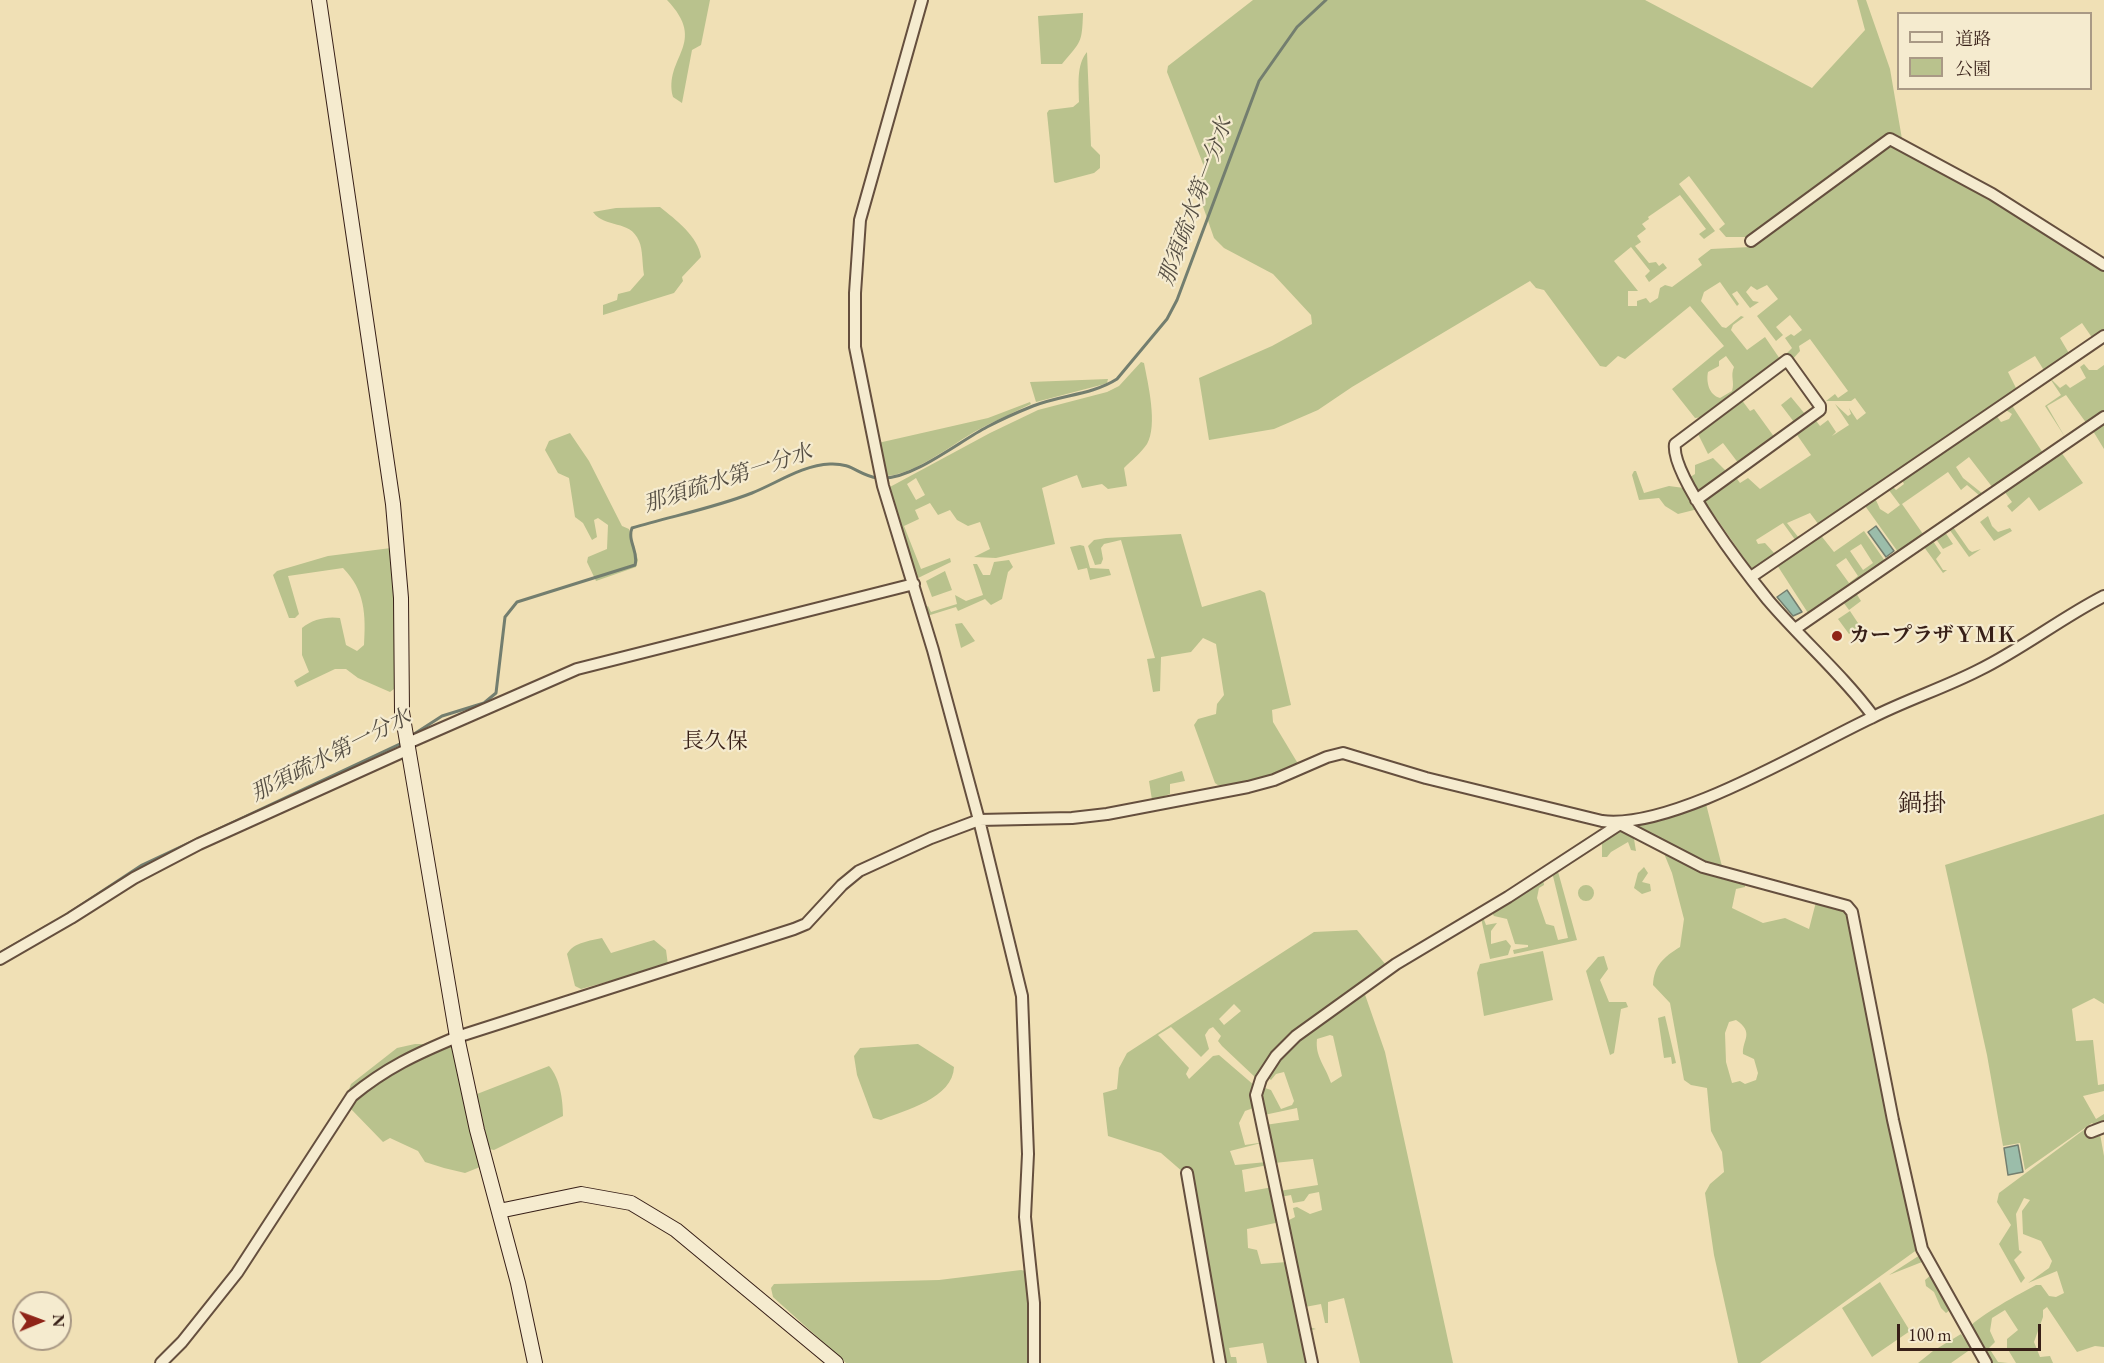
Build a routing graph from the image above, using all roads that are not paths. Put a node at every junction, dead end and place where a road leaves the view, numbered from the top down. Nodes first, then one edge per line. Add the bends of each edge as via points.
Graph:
1 (319, 0) edge
2 (922, 0) edge
3 (1751, 241) dead end
4 (2104, 265) edge
5 (2104, 336) edge
6 (2104, 417) edge
7 (1696, 500) junction
8 (1751, 577) junction
9 (914, 584) junction
10 (2104, 596) edge
11 (1795, 629) junction
12 (1873, 716) junction
13 (408, 746) junction
14 (980, 820) junction
15 (1620, 824) junction
16 (0, 959) edge
17 (457, 1037) junction
18 (2104, 1127) edge
19 (2091, 1132) dead end
20 (1187, 1173) dead end
21 (499, 1211) junction
22 (161, 1363) edge
23 (535, 1363) edge
24 (836, 1363) edge
25 (1034, 1363) edge
26 (1220, 1363) edge
27 (1312, 1363) edge
28 (1986, 1363) edge

1 - 13 street via 393,504 400,598 400,681
2 - 9 street via 860,220 854,322 855,347 883,486
3 - 4 street via 1890,139 1992,195
5 - 8 street
6 - 11 street
7 - 7 street via 1683,480 1675,444 1786,360 1820,410
7 - 8 street
8 - 11 street
9 - 13 street via 577,669
9 - 14 street
10 - 12 street via 1980,670
11 - 12 street
12 - 15 street via 1724,791 1681,808
13 - 16 street via 134,878
13 - 17 street
14 - 15 street via 1107,814 1248,787 1343,753 1426,778
14 - 17 street via 859,871 806,924 795,929
14 - 25 street via 1022,996 1028,1154 1025,1217 1034,1303
15 - 27 street via 1387,971 1296,1035 1276,1056 1257,1086
15 - 28 street via 1703,867 1847,906 1922,1249
17 - 21 street
17 - 22 street via 405,1058 352,1096 237,1272
18 - 19 street
20 - 26 street
21 - 23 street
21 - 24 street via 581,1194 631,1203 676,1230

